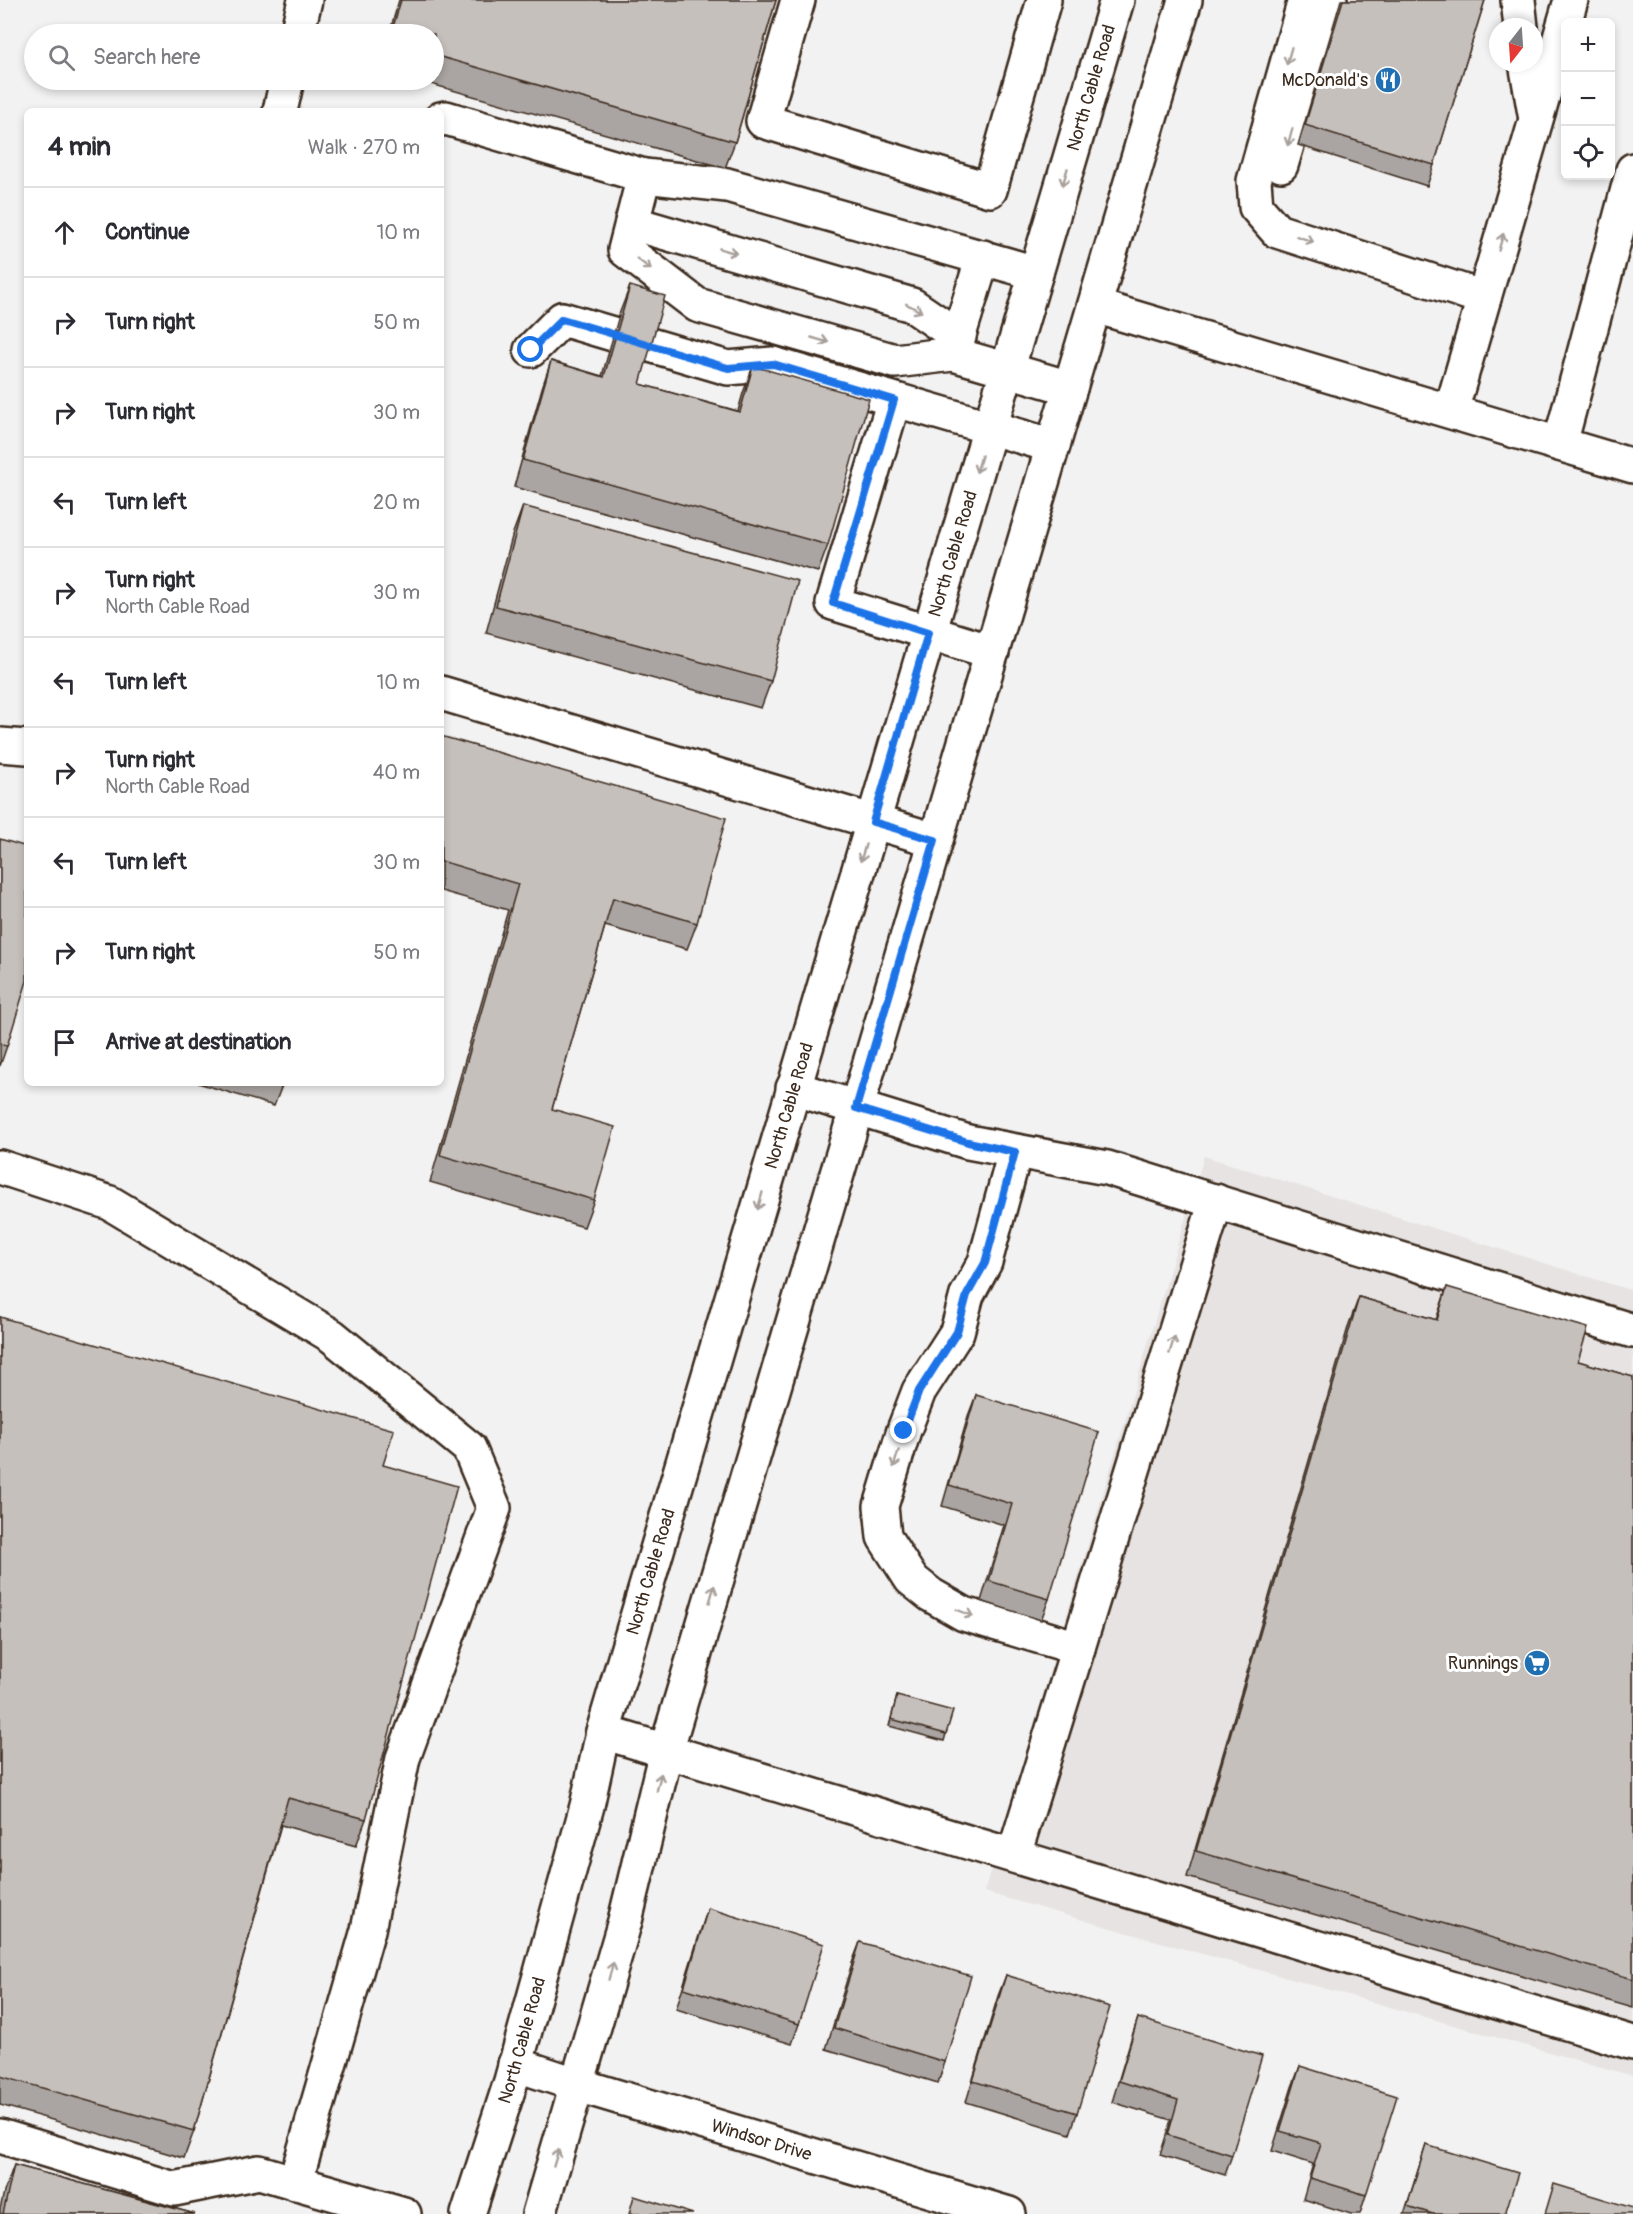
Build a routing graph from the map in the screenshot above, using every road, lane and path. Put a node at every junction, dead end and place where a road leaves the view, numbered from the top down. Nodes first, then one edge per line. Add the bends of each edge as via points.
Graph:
1 (305, 0) edge
2 (798, 0) edge
3 (1044, 0) edge
4 (1116, 0) edge
5 (1185, 0) edge
6 (1305, 0) edge
7 (1330, 0) edge
8 (1518, 0) edge
9 (1571, 0) edge
10 (1520, 18) edge
11 (299, 24) edge
12 (1528, 72) edge
13 (285, 90) edge
14 (281, 108) edge
15 (444, 118) edge
16 (1536, 122) junction
17 (1633, 170) edge
18 (644, 176) junction
19 (1266, 218) junction
20 (632, 223) junction
21 (983, 257) junction
22 (1036, 273) junction
23 (1485, 298) junction
24 (1095, 306) junction
25 (956, 346) junction
26 (531, 350) dead end
27 (1006, 369) junction
28 (1070, 388) junction
29 (894, 400) junction
30 (1451, 411) junction
31 (990, 428) junction
32 (1560, 444) junction
33 (1053, 446) junction
34 (1633, 466) edge
35 (928, 633) junction
36 (992, 652) junction
37 (444, 694) edge
38 (0, 744) edge
39 (24, 747) edge
40 (873, 822) junction
41 (935, 840) junction
42 (793, 1088) junction
43 (856, 1108) junction
44 (1015, 1152) junction
45 (0, 1167) edge
46 (1216, 1201) junction
47 (1633, 1331) edge
48 (1078, 1648) junction
49 (603, 1732) junction
50 (666, 1751) junction
51 (1014, 1855) junction
52 (1633, 2043) edge
53 (515, 2064) junction
54 (578, 2085) junction
55 (0, 2136) edge
56 (295, 2183) junction
57 (404, 2214) edge
58 (468, 2214) edge
59 (539, 2214) edge
60 (1009, 2214) edge

1 - 11 street
2 - 3 street via 763,121 990,190
4 -> 22 street, North Cable Road
5 - 24 street
6 -> 19 street via 1254,181 1256,207
7 -> 19 street
8 - 10 street
9 - 16 street
12 - 16 street
13 - 14 street
15 - 18 street
23 -> 16 street
17 - 32 street
18 - 20 street
18 - 21 street via 727,185
19 -> 23 street via 1277,231
20 -> 25 street via 912,305
20 -> 25 street via 624,250 697,305 895,361
21 - 22 street
21 - 25 street
22 - 27 street, North Cable Road
23 - 30 street
24 - 28 street
24 - 30 street
25 - 27 street
26 - 29 street via 562,319 728,368 773,364
27 - 28 street
27 - 31 street, North Cable Road
28 - 33 street
29 - 31 street
29 - 35 street via 833,603
30 - 32 street
31 - 33 street
31 -> 35 street, North Cable Road
32 - 34 street
33 - 36 street
35 - 36 street
35 - 40 street, North Cable Road
36 - 41 street
37 - 40 street
38 - 39 street
40 - 41 street
40 -> 42 street, North Cable Road
41 - 43 street
42 - 43 street
42 -> 49 street, North Cable Road
43 - 44 street
50 -> 43 street
44 - 46 street via 1107,1168
44 -> 48 street via 985,1263 967,1295 957,1332 919,1391 904,1431 881,1506 884,1537 911,1579 964,1614
45 - 56 street via 110,1203 332,1336 469,1448 494,1508 403,1758 368,1930
46 - 47 street
48 -> 46 street
48 - 51 street
49 - 50 street
49 - 53 street, North Cable Road via 587,1806
50 - 51 street
54 -> 50 street via 625,1921
51 - 52 street
53 - 54 street, Windsor Drive
53 - 58 street, North Cable Road
59 -> 54 street
54 - 60 street, Windsor Drive
55 - 56 street via 174,2189 259,2172
56 - 57 street

